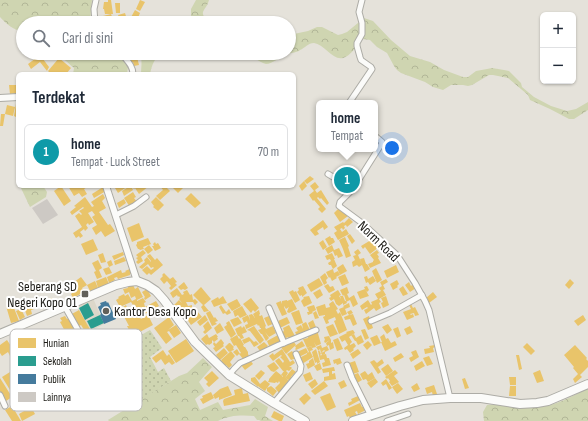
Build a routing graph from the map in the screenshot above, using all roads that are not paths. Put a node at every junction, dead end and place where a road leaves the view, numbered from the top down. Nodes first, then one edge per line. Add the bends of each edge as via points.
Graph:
1 (96, 0) edge
2 (362, 0) edge
3 (94, 16) edge
4 (127, 60) edge
5 (132, 72) edge
6 (16, 97) edge
7 (0, 98) edge
8 (351, 100) edge
9 (378, 139) edge
10 (378, 150) edge
11 (377, 152) edge
12 (328, 174) dead end
13 (107, 188) edge
14 (354, 188) junction
15 (146, 197) dead end
16 (116, 215) junction
17 (137, 281) junction
18 (422, 295) junction
19 (64, 307) junction
20 (269, 308) dead end
21 (371, 321) dead end
22 (12, 329) edge
23 (77, 329) edge
24 (10, 330) edge
25 (316, 330) dead end
26 (0, 334) edge
27 (284, 343) junction
28 (296, 354) dead end
29 (347, 365) dead end
30 (229, 375) junction
31 (588, 384) edge
32 (0, 395) edge
33 (450, 398) junction
34 (274, 403) junction
35 (5, 406) dead end
36 (408, 414) dead end
37 (371, 416) junction
38 (305, 421) edge
39 (353, 421) edge
40 (387, 421) edge

1 - 3 street
2 - 8 street via 359,12 362,34 357,46 361,60 372,69
4 - 5 street
6 - 7 street
9 - 10 street, Norm Road via 382,142
11 - 14 street, Norm Road
12 - 14 street
13 - 16 street
14 - 18 street, Norm Road via 339,206 395,253
15 - 16 street
16 - 17 street
17 - 19 highway via 116,285
17 - 30 highway via 156,291 195,342
18 - 21 street
18 - 33 street, Norm Road via 431,317
19 - 22 highway
19 - 23 street
20 - 27 street
24 - 26 highway
25 - 27 street
27 - 30 street via 240,364
28 - 34 street via 301,366 300,372
29 - 37 street
30 - 34 highway
31 - 33 highway via 548,401 529,404 481,398
32 - 35 street
33 - 37 highway via 423,400
34 - 38 highway
36 - 40 street
37 - 39 highway

